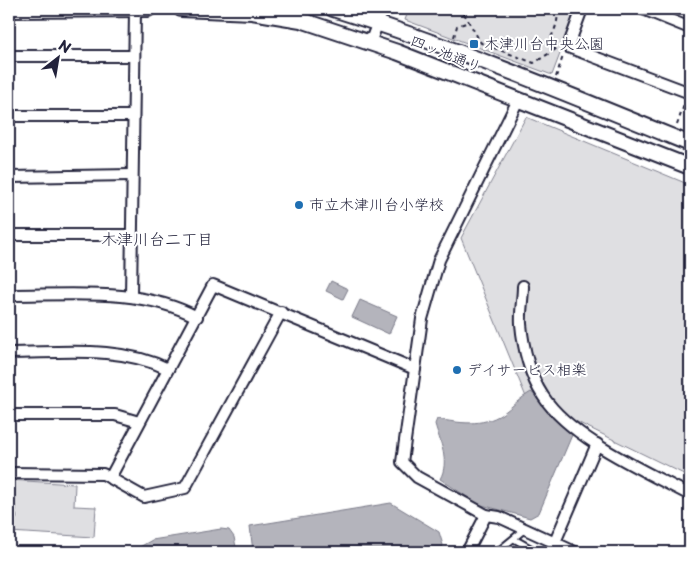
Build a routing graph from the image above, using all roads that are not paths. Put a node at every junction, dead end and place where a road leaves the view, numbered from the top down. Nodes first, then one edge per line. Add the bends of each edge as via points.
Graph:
1 (141, 9) edge
2 (181, 9) edge
3 (333, 9) edge
4 (383, 9) edge
5 (582, 9) edge
6 (647, 9) edge
7 (9, 10) edge
8 (378, 23) junction
9 (690, 28) edge
10 (370, 43) junction
11 (9, 56) edge
12 (134, 56) junction
13 (690, 91) edge
14 (518, 100) junction
15 (9, 116) edge
16 (132, 116) junction
17 (690, 144) edge
18 (690, 167) edge
19 (132, 175) junction
20 (9, 177) edge
21 (9, 235) edge
22 (130, 236) junction
23 (523, 286) dead end
24 (9, 295) edge
25 (131, 296) junction
26 (281, 312) junction
27 (196, 318) junction
28 (9, 354) edge
29 (168, 369) junction
30 (415, 370) junction
31 (9, 415) edge
32 (138, 422) junction
33 (597, 444) junction
34 (9, 473) edge
35 (110, 478) junction
36 (690, 495) edge
37 (486, 514) junction
38 (525, 529) junction
39 (514, 539) junction
40 (555, 542) junction
41 (468, 552) edge
42 (497, 552) edge
43 (537, 552) edge
44 (576, 552) edge

1 - 7 main road
1 - 12 street
2 - 10 main road, 四ッ池通り via 252,12 301,20
3 - 8 main road, 四ッ池通り
4 - 8 street
5 - 13 street via 568,47
6 - 9 street
8 - 10 street
8 - 17 main road, 四ッ池通り via 575,96
10 - 14 main road, 四ッ池通り
11 - 12 street
12 - 16 street
14 - 18 main road, 四ッ池通り
14 - 30 street via 439,260 422,319
15 - 16 street
16 - 19 street
19 - 20 street
19 - 22 street
21 - 22 street
22 - 25 street
23 - 33 street via 521,323 528,361 542,396 559,416
24 - 25 street
25 - 27 street via 163,304
26 - 27 street via 213,285
26 - 30 street
26 - 35 street via 186,488 144,496
27 - 29 street
28 - 29 street via 120,354 151,361
29 - 32 street
30 - 37 street via 402,462 417,477
31 - 32 street via 115,415
32 - 35 street
33 - 36 street
33 - 40 street
34 - 35 street via 103,474
37 - 38 street via 499,516
37 - 41 street
38 - 39 lane
38 - 40 street
39 - 42 lane
39 - 43 lane
40 - 44 street

